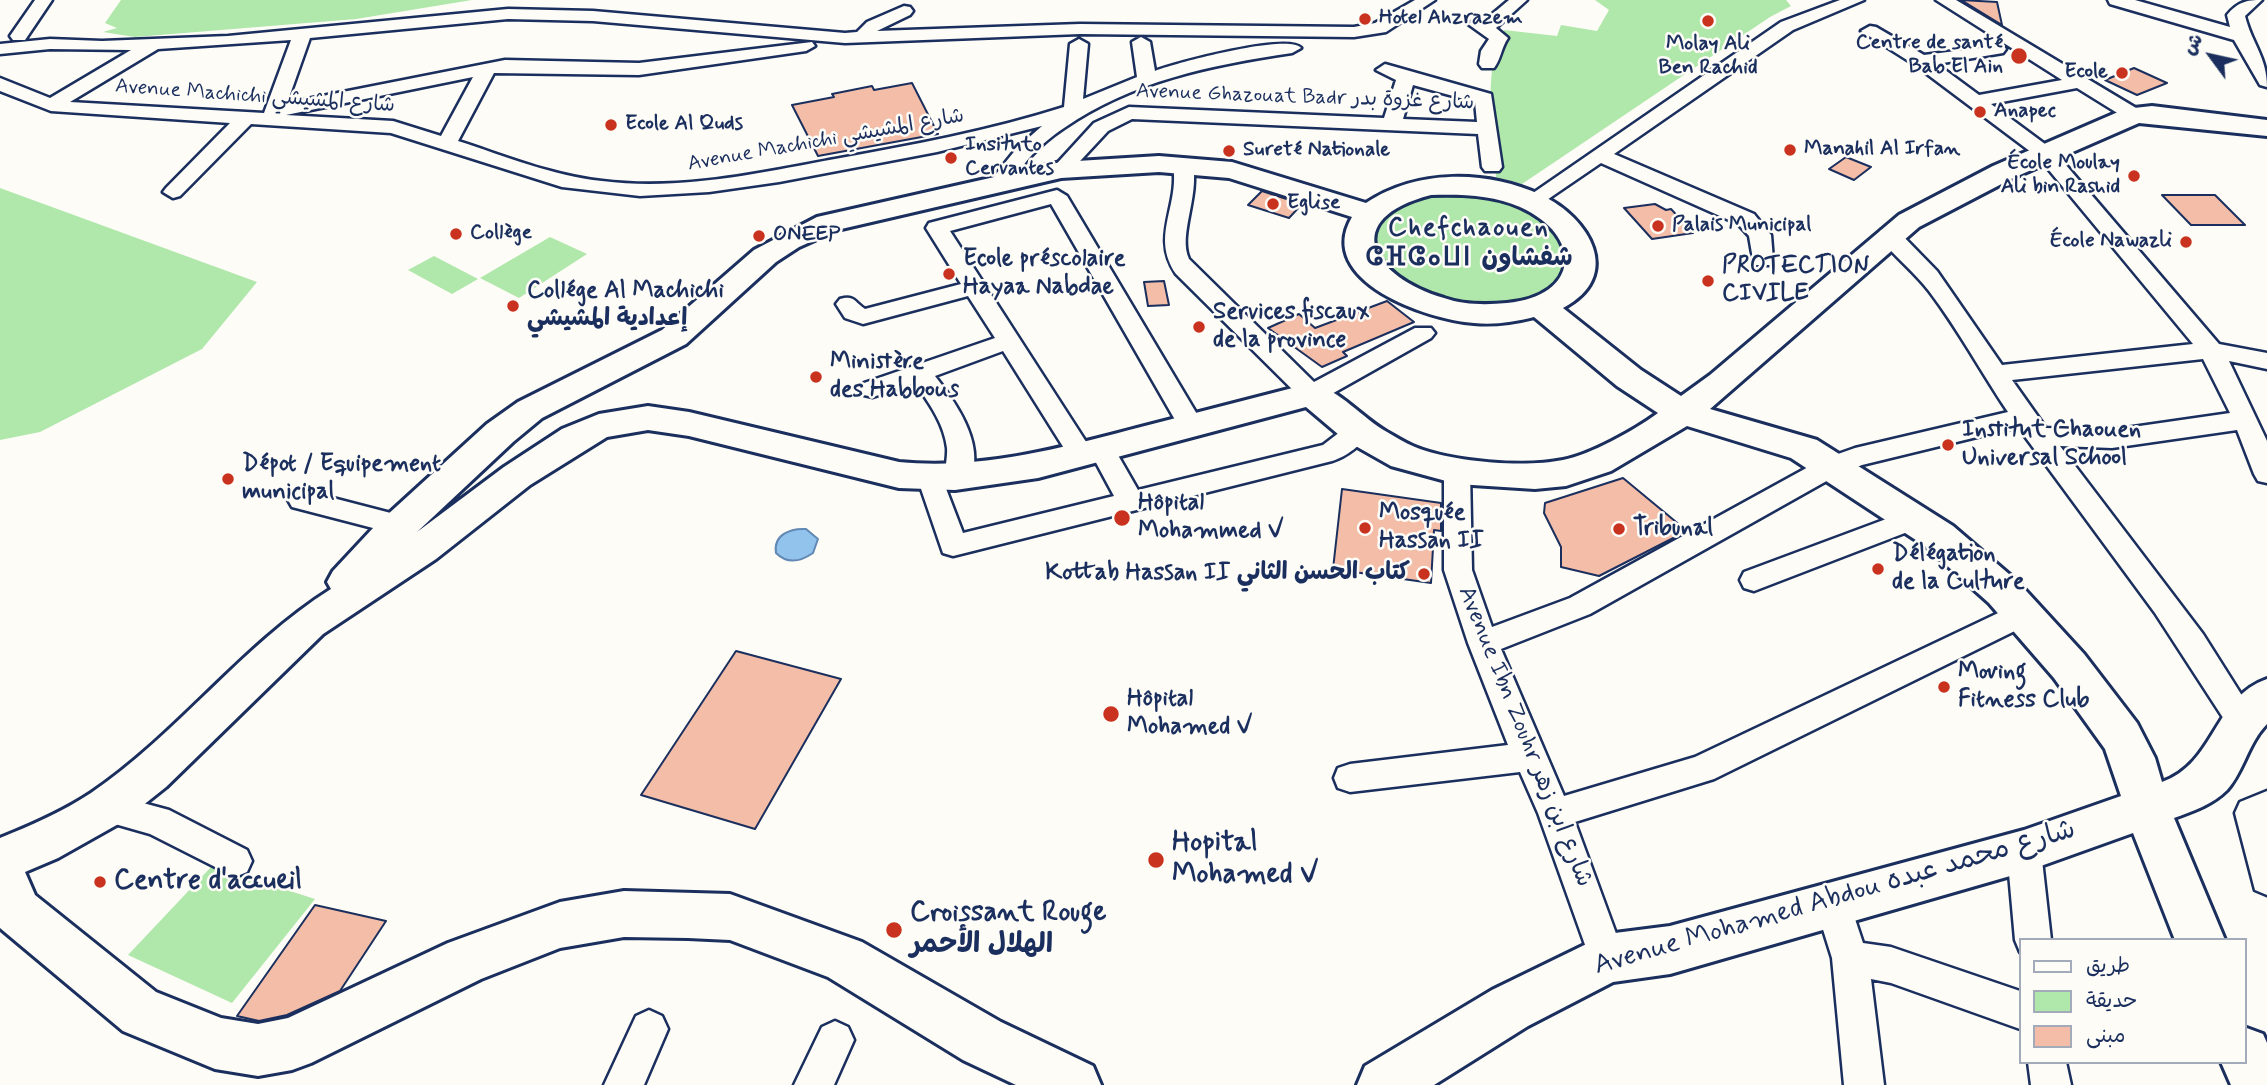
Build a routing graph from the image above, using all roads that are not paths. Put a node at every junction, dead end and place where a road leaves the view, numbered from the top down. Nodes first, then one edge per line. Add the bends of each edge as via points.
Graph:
1 (44, 0) edge
2 (1519, 0) edge
3 (1856, 0) edge
4 (1944, 0) edge
5 (2116, 0) edge
6 (2254, 0) edge
7 (1426, 1) edge
8 (904, 11) dead end
9 (1870, 32) dead end
10 (302, 35) junction
11 (0, 36) edge
12 (19, 36) junction
13 (2241, 36) junction
14 (854, 37) junction
15 (1140, 42) dead end
16 (50, 44) junction
17 (1079, 44) dead end
18 (154, 45) junction
19 (0, 49) edge
20 (1997, 49) dead end
21 (1921, 61) junction
22 (1488, 64) dead end
23 (488, 67) junction
24 (1385, 70) dead end
25 (1406, 76) junction
26 (1147, 81) junction
27 (2080, 82) junction
28 (2267, 82) edge
29 (0, 85) edge
30 (1976, 100) junction
31 (51, 105) junction
32 (1077, 109) junction
33 (274, 115) junction
34 (2134, 115) junction
35 (244, 120) junction
36 (1392, 124) junction
37 (1486, 128) junction
38 (2267, 128) edge
39 (448, 142) junction
40 (2046, 154) junction
41 (1600, 155) junction
42 (1183, 165) junction
43 (1492, 167) dead end
44 (1061, 170) junction
45 (998, 184) junction
46 (173, 192) dead end
47 (1531, 202) junction
48 (1368, 213) junction
49 (1889, 235) junction
50 (1762, 260) dead end
51 (975, 287) junction
52 (848, 304) dead end
53 (1540, 306) junction
54 (1423, 333) dead end
55 (1009, 341) junction
56 (2211, 351) junction
57 (2267, 361) edge
58 (920, 373) junction
59 (1997, 374) junction
60 (1722, 383) junction
61 (873, 389) dead end
62 (1312, 394) junction
63 (1681, 412) junction
64 (2245, 420) junction
65 (1191, 426) junction
66 (2031, 427) junction
67 (1358, 432) junction
68 (1091, 452) junction
69 (1817, 458) junction
70 (1457, 471) junction
71 (2267, 474) edge
72 (944, 479) junction
73 (302, 500) dead end
74 (1130, 501) junction
75 (1913, 519) junction
76 (402, 538) junction
77 (1754, 580) dead end
78 (2023, 614) junction
79 (1483, 643) junction
80 (2255, 709) edge
81 (1529, 757) junction
82 (1350, 778) dead end
83 (2267, 806) edge
84 (2146, 807) junction
85 (106, 808) junction
86 (1555, 813) junction
87 (2024, 852) junction
88 (0, 860) edge
89 (235, 861) dead end
90 (0, 870) edge
91 (2267, 878) edge
92 (1833, 904) junction
93 (2033, 938) edge
94 (2199, 938) edge
95 (1607, 958) junction
96 (1850, 958) junction
97 (2018, 1009) edge
98 (649, 1029) dead end
99 (835, 1040) dead end
100 (2246, 1057) edge
101 (2047, 1064) edge
102 (624, 1085) edge
103 (814, 1085) edge
104 (1074, 1085) edge
105 (1384, 1085) edge
106 (1864, 1085) edge
107 (2051, 1085) edge
108 (2259, 1085) edge

1 - 12 street
2 - 22 street via 1481,26 1499,38
3 - 41 street via 1787,26
4 - 27 street
5 - 13 street
6 - 13 street via 2236,15
7 - 14 street via 1380,28 1354,32 1080,29
7 - 26 street via 1415,19 1376,37 1249,53
8 - 14 street
9 - 21 street
10 - 14 street via 474,17 553,14
10 - 18 street
10 - 33 street
11 - 12 street
12 - 16 street
13 - 28 street
14 - 23 street via 659,68
15 - 26 street
16 - 18 street
16 - 19 street
17 - 32 street
18 - 31 street
20 - 21 street
21 - 30 street
23 - 33 street
23 - 39 street
24 - 25 street
25 - 36 street
25 - 37 street via 1484,98
26 - 32 street
27 - 30 street
27 - 34 street
29 - 31 street, Avenue Machichi شارع المشيشي
30 - 40 street
31 - 35 street, Avenue Machichi شارع المشيشي
32 - 39 street, Avenue Machichi شارع المشيشي via 946,144 719,187 671,191 569,183
32 - 45 street via 1021,153
33 - 35 street, Avenue Machichi شارع المشيشي
33 - 39 street, Avenue Machichi شارع المشيشي via 394,127
34 - 38 street
34 - 40 street
35 - 46 street
36 - 37 street, Avenue Ghazouat Badr شارع غزوة بدر
36 - 44 street, Avenue Ghazouat Badr شارع غزوة بدر via 1129,113 1101,127
37 - 43 street
40 - 49 street via 1952,197
40 - 56 street
41 - 47 street
41 - 50 street via 1746,219 1760,235
42 - 44 street
42 - 48 street via 1232,170
42 - 62 street via 1187,198 1174,251 1184,270
44 - 45 street
45 - 76 street via 827,223 788,241 745,272 674,337 530,410 500,433
47 - 48 street via 1474,186 1431,186 1394,195
47 - 53 street via 1571,232 1582,260 1572,286
48 - 53 street via 1359,235 1365,259 1401,292 1461,312 1502,313
49 - 59 street via 1933,279
49 - 60 street
51 - 52 street via 863,317 853,313
51 - 55 street
51 - 65 street via 937,228 1057,196
53 - 63 street via 1629,378
54 - 62 street
55 - 58 street
55 - 68 street
56 - 57 street
56 - 59 street
56 - 64 street
58 - 61 street
58 - 72 street via 944,405 962,446
59 - 66 street
60 - 63 street
60 - 69 street
62 - 65 street
62 - 67 street
63 - 69 street
63 - 70 street via 1598,463 1566,473 1535,476
64 - 66 street via 2112,439
64 - 71 street
65 - 68 street
66 - 69 street via 1855,457
66 - 80 street via 2169,609
67 - 70 street via 1404,457
67 - 74 street via 1332,452
68 - 72 street via 1025,469
68 - 74 street
69 - 75 street
69 - 79 street via 1580,606
70 - 79 street, Avenue Ibn Zouhr شارع ابن زهر via 1458,570
72 - 74 street via 953,546
72 - 76 street via 873,469 690,424 627,420 575,438 517,476
73 - 76 street
75 - 77 street
75 - 78 street via 1973,564
76 - 85 street via 150,773
78 - 84 street via 2122,736
78 - 86 street via 1702,769
79 - 81 street, Avenue Ibn Zouhr شارع ابن زهر
80 - 84 street, Avenue Mohamed Abdou شارع محمد عبده via 2212,775 2190,792
81 - 82 street
81 - 86 street, Avenue Ibn Zouhr شارع ابن زهر
83 - 91 street via 2252,813
84 - 87 street, Avenue Mohamed Abdou شارع محمد عبده
84 - 94 street
85 - 88 street
85 - 89 street via 157,821
86 - 95 street, Avenue Ibn Zouhr شارع ابن زهر
87 - 92 street, Avenue Mohamed Abdou شارع محمد عبده
87 - 93 street
90 - 104 street via 17,911 109,989 141,1013 215,1043 258,1050 292,1044 466,960 560,925 624,914 730,917 844,959 982,1041
92 - 95 street, Avenue Mohamed Abdou شارع محمد عبده via 1670,950
92 - 96 street
95 - 105 street, Avenue Mohamed Abdou شارع محمد عبده via 1510,1008
96 - 97 street via 1891,965
96 - 106 street
98 - 102 street
99 - 103 street
100 - 108 street
101 - 107 street

